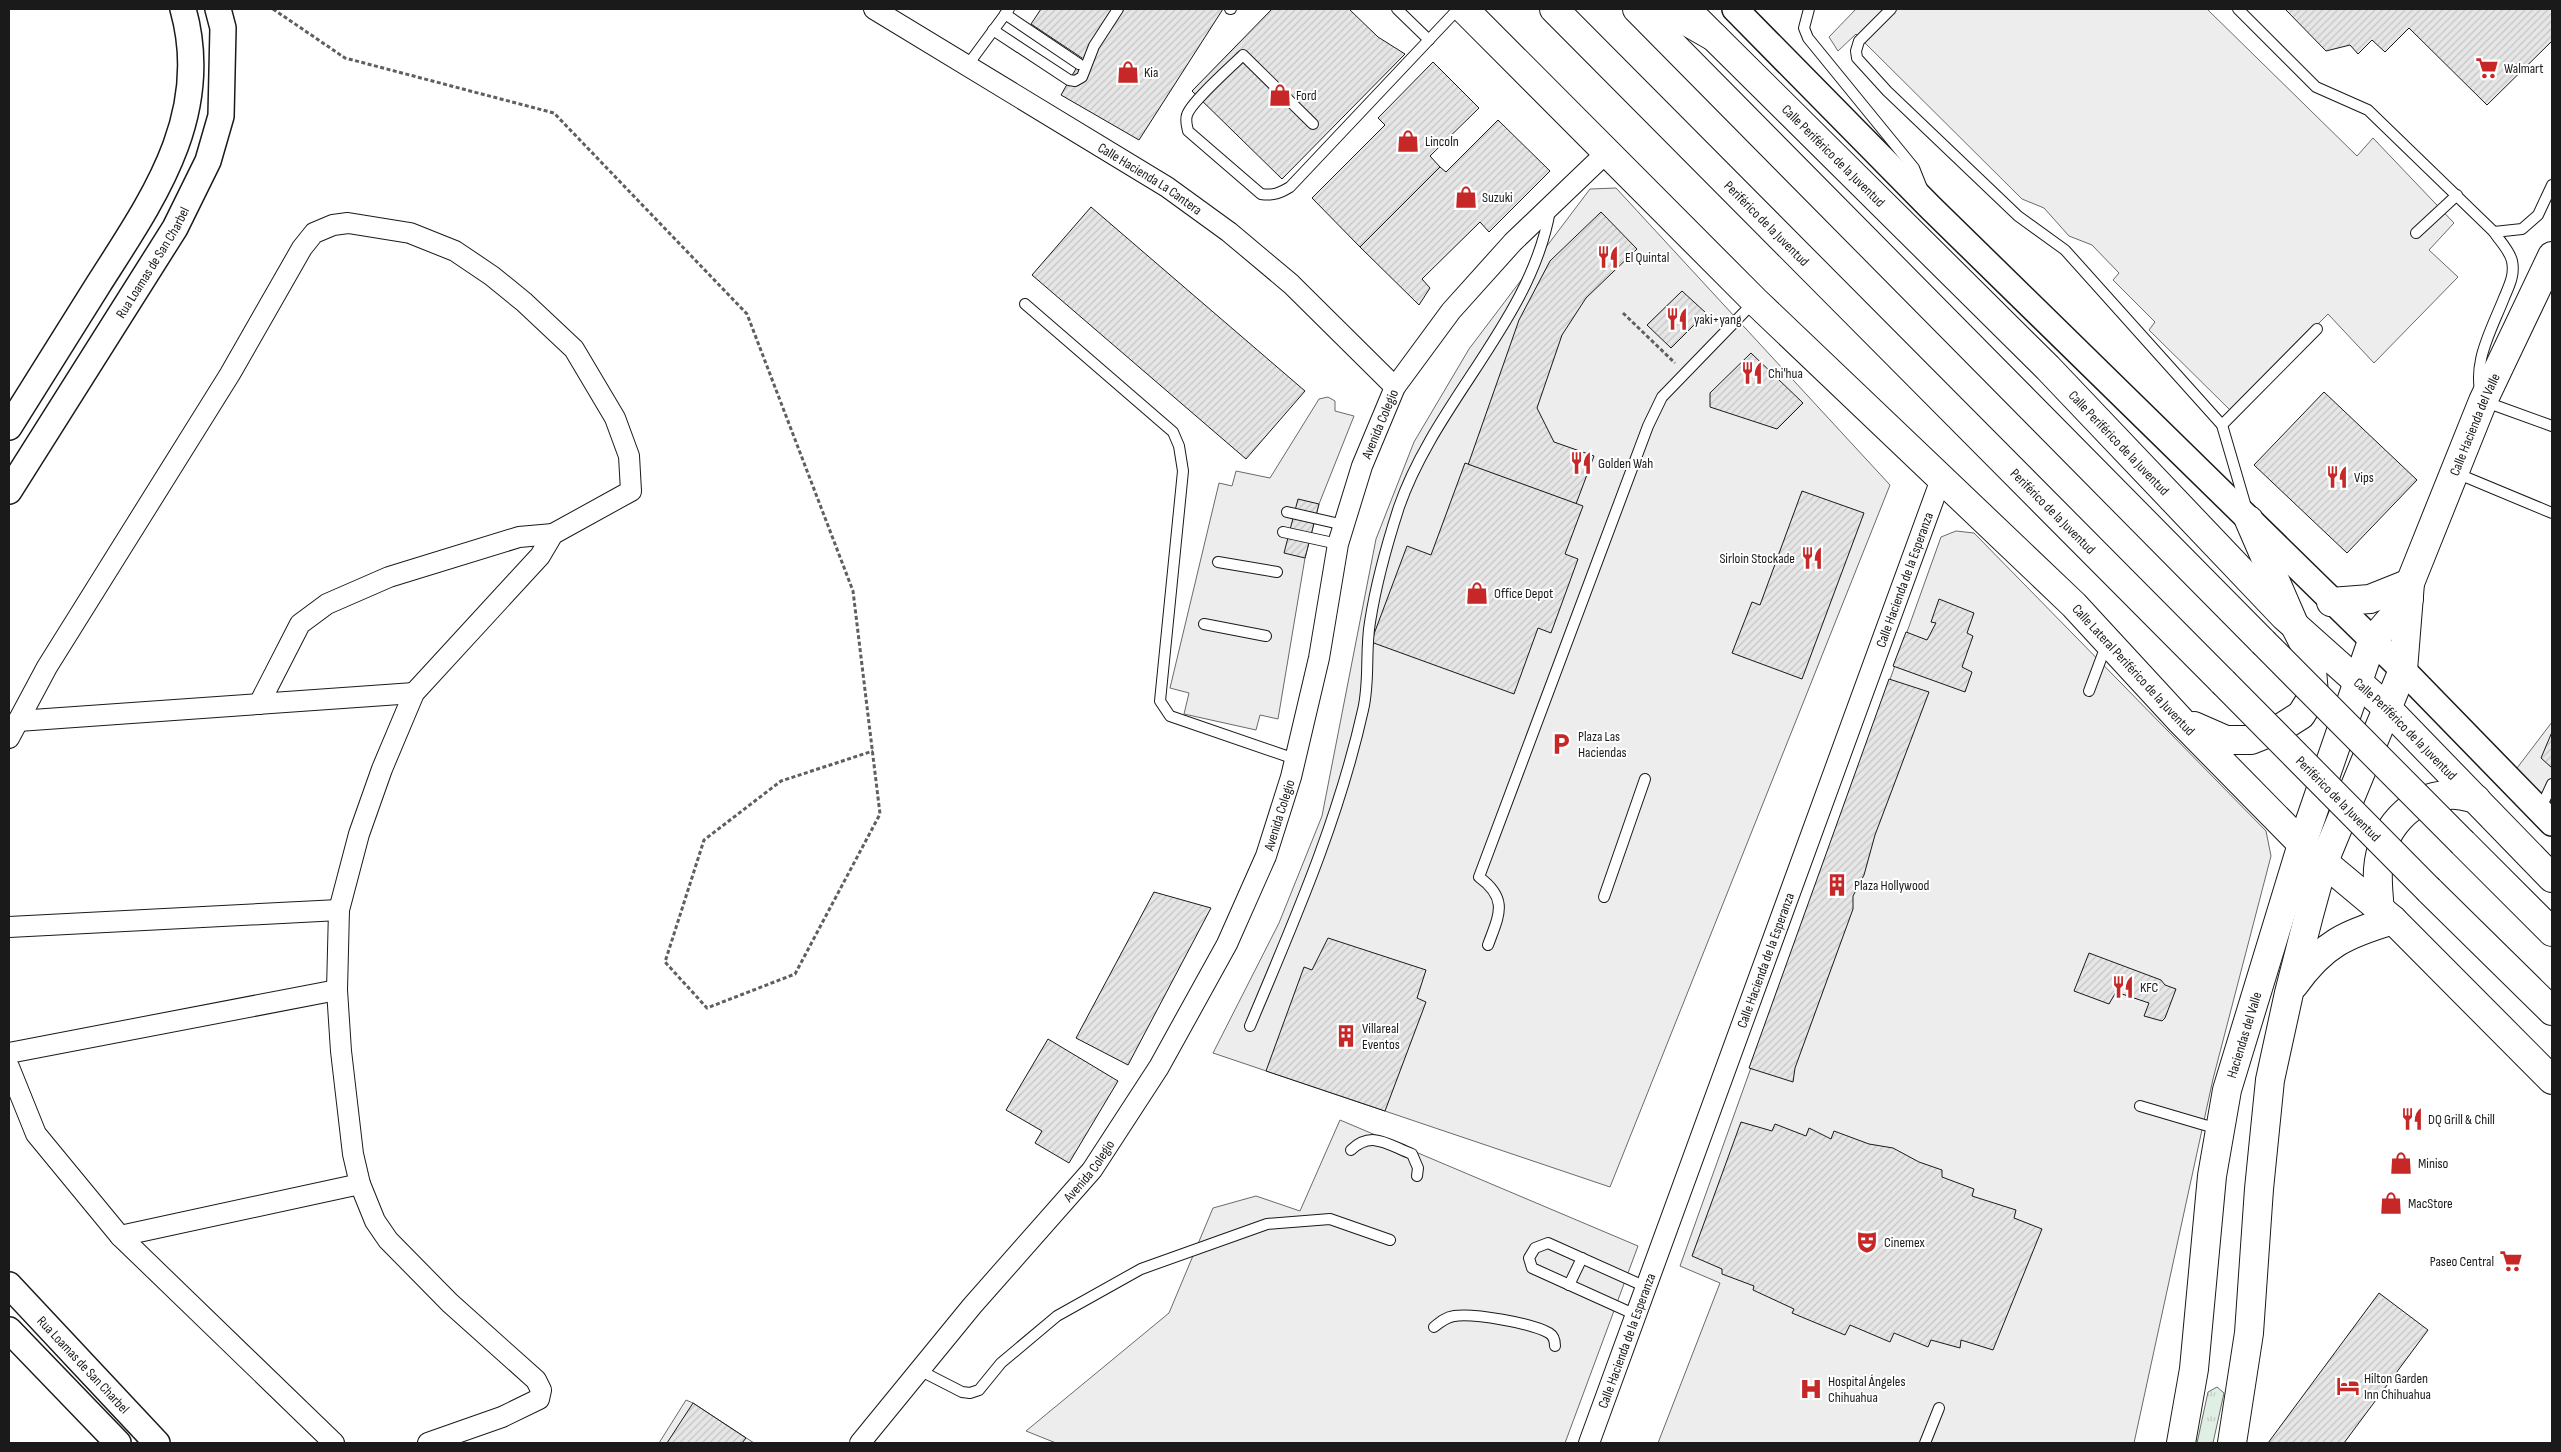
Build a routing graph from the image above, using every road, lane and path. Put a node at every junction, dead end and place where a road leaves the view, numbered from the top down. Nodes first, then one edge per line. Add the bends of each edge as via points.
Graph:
1 (183, 9) edge
2 (218, 9) edge
3 (273, 9) edge
4 (874, 9) edge
5 (1118, 9) edge
6 (1397, 9) edge
7 (1458, 9) edge
8 (1464, 9) edge
9 (1554, 9) edge
10 (1637, 9) edge
11 (1665, 9) edge
12 (1686, 9) edge
13 (1735, 9) edge
14 (1809, 9) edge
15 (1891, 9) edge
16 (2238, 9) edge
17 (1007, 12) edge
18 (993, 30) junction
19 (1714, 37) junction
20 (1428, 40) junction
21 (1774, 48) junction
22 (1079, 64) dead end
23 (968, 66) junction
24 (1748, 72) junction
25 (1313, 124) dead end
26 (1606, 153) junction
27 (2552, 185) edge
28 (2456, 195) junction
29 (1551, 206) junction
30 (1930, 207) junction
31 (2494, 232) junction
32 (2416, 233) dead end
33 (2552, 256) edge
34 (1755, 301) junction
35 (1025, 304) dead end
36 (1623, 313) dead end
37 (2317, 329) dead end
38 (1685, 373) junction
39 (1395, 388) junction
40 (2483, 401) junction
41 (2222, 425) junction
42 (2552, 426) edge
43 (9, 427) edge
44 (2453, 472) junction
45 (1941, 479) junction
46 (9, 491) edge
47 (1286, 512) dead end
48 (2552, 513) edge
49 (2250, 520) junction
50 (1283, 532) dead end
51 (553, 534) junction
52 (1341, 535) junction
53 (1218, 562) dead end
54 (1277, 572) dead end
55 (2409, 591) junction
56 (2331, 602) junction
57 (1204, 624) dead end
58 (2294, 624) junction
59 (1266, 636) dead end
60 (2108, 641) junction
61 (2372, 641) junction
62 (2403, 670) junction
63 (2358, 682) junction
64 (2089, 691) dead end
65 (414, 693) junction
66 (259, 704) junction
67 (2388, 708) junction
68 (18, 721) junction
69 (2181, 721) junction
70 (9, 738) edge
71 (873, 751) junction
72 (1295, 759) junction
73 (1645, 779) dead end
74 (2552, 784) edge
75 (2476, 799) junction
76 (2546, 817) edge
77 (2302, 844) junction
78 (2323, 864) junction
79 (2552, 878) edge
80 (1604, 897) dead end
81 (339, 910) junction
82 (2386, 916) junction
83 (9, 927) edge
84 (2552, 932) edge
85 (1488, 945) dead end
86 (2271, 945) junction
87 (2299, 952) junction
88 (337, 990) junction
89 (2289, 992) junction
90 (2552, 1011) edge
91 (1250, 1026) dead end
92 (9, 1053) edge
93 (9, 1067) edge
94 (2552, 1080) edge
95 (2140, 1106) dead end
96 (2219, 1130) junction
97 (1351, 1150) dead end
98 (1417, 1176) dead end
99 (360, 1184) junction
100 (120, 1236) junction
101 (1390, 1240) dead end
102 (1582, 1258) junction
103 (9, 1285) edge
104 (1569, 1285) junction
105 (1646, 1286) junction
106 (1636, 1315) junction
107 (1434, 1328) dead end
108 (9, 1330) edge
109 (1555, 1346) dead end
110 (919, 1370) junction
111 (1940, 1408) dead end
112 (118, 1443) edge
113 (158, 1443) edge
114 (334, 1443) edge
115 (428, 1443) edge
116 (860, 1443) edge
117 (1589, 1443) edge
118 (1925, 1443) edge
119 (2181, 1443) edge
120 (2232, 1443) edge

1 - 43 street via 191,56 190,87 181,130 168,168 145,211
2 - 46 street, Rua Loamas de San Charbel via 223,28 221,116 208,161 175,228
3 - 71 path via 345,58 554,114 747,314 853,591
4 - 23 street, Calle Hacienda La Cantera
5 - 18 lane via 1094,46 1082,78 1075,81
6 - 20 lane
7 - 20 lane
8 - 26 main road
9 - 90 main road, Periférico de la Juventud, bridge
10 - 84 main road, bridge
11 - 19 main road
12 - 19 main road, Calle Periférico de la Juventud
13 - 21 street
14 - 30 lane via 1804,28 1808,38 1914,168
15 - 41 lane via 1859,41 1857,58 1887,91 2018,216 2065,250
16 - 28 lane via 2316,87 2368,110
17 - 18 lane
17 - 22 lane
18 - 23 lane
19 - 24 main road, Calle Periférico de la Juventud
20 - 25 lane via 1290,187 1270,196 1261,194 1188,131 1186,122 1187,113 1243,55
21 - 24 street
21 - 30 street
23 - 39 street, Calle Hacienda La Cantera via 1167,187 1229,232 1291,284
24 - 58 main road, Calle Periférico de la Juventud via 2048,368
26 - 29 street, Avenida Colegio
26 - 34 main road
27 - 31 lane via 2538,214 2522,229
28 - 31 lane
28 - 32 lane
29 - 39 street, Avenida Colegio via 1513,242 1451,311
29 - 91 lane via 1537,261 1486,352 1440,421 1399,507 1370,624 1367,685 1349,770 1314,876
30 - 49 street
31 - 40 lane via 2512,259 2512,279 2480,360 2478,388
33 - 40 main road, Calle Hacienda del Valle
34 - 38 lane
34 - 45 main road
35 - 72 lane via 1173,432 1179,446 1183,471 1160,701 1165,710 1170,716
36 - 38 path
37 - 41 lane
38 - 85 lane via 1662,397 1648,426 1479,877 1493,888 1499,908
39 - 52 street, Avenida Colegio via 1362,466
40 - 42 lane
40 - 44 main road, Calle Hacienda del Valle
41 - 49 lane
44 - 48 lane
44 - 55 main road, Calle Hacienda del Valle
45 - 60 main road, Calle Lateral Periférico de la Juventud
45 - 105 street, Calle Hacienda de la Esperanza
47 - 52 lane
49 - 56 street
49 - 58 main road
50 - 52 lane
51 - 65 street via 540,556
51 - 66 street via 520,536 398,574 326,604 300,624
51 - 68 street via 631,491 629,456 615,418 574,349 524,302 455,251 410,233 348,223 333,224 314,233 302,248 230,374 47,667
52 - 72 street, Avenida Colegio via 1319,658
53 - 54 lane
55 - 56 main road
55 - 61 main road, Calle Hacienda del Valle
55 - 62 main road, Calle Hacienda del Valle
56 - 61 street
57 - 59 lane
58 - 63 main road, Calle Periférico de la Juventud
58 - 69 main road via 2311,658 2315,677 2314,694 2300,715 2279,729 2251,740 2226,740
60 - 64 lane
60 - 69 main road, Calle Lateral Periférico de la Juventud
61 - 62 street
61 - 63 main road, Haciendas del Valle
62 - 67 main road
62 - 76 street
63 - 67 main road, Calle Periférico de la Juventud
63 - 77 main road, Haciendas del Valle
65 - 66 street
65 - 81 street via 359,834
66 - 68 street
67 - 75 main road, Calle Periférico de la Juventud
67 - 78 main road
68 - 70 street
69 - 77 main road, Calle Lateral Periférico de la Juventud
71 - 71 path via 880,814 795,974 707,1008 665,962 704,840 782,781
72 - 110 street, Avenida Colegio via 1266,856 1227,944 1159,1067 1092,1170
73 - 80 lane
74 - 76 lane
75 - 79 main road, Calle Periférico de la Juventud
75 - 82 main road via 2451,795 2431,797 2398,817 2386,839 2378,868
77 - 78 main road, Calle Lateral Periférico de la Juventud
77 - 86 main road, Haciendas del Valle
78 - 82 main road
78 - 87 main road
81 - 83 street
81 - 88 street
82 - 89 main road via 2325,951
82 - 94 main road
86 - 87 main road
86 - 96 main road, Haciendas del Valle via 2227,1090
87 - 89 main road
88 - 92 street
88 - 99 street via 344,1079
89 - 120 main road via 2270,1080 2248,1333
93 - 100 street via 36,1134
95 - 96 lane
96 - 119 main road, Haciendas del Valle via 2194,1369
97 - 98 lane via 1371,1138 1412,1154 1418,1168
99 - 100 street
99 - 115 street via 375,1221 388,1240 450,1303 536,1380 541,1390 539,1399 502,1417
100 - 114 street
101 - 110 lane via 1330,1219 1267,1224 1141,1269 1057,1316 1001,1363 979,1390 962,1392
102 - 104 lane
102 - 104 lane via 1548,1244 1535,1248 1529,1258 1532,1268
102 - 105 lane
103 - 113 street, Rua Loamas de San Charbel
104 - 106 lane
105 - 106 street, Calle Hacienda de la Esperanza
106 - 117 street, Calle Hacienda de la Esperanza
107 - 109 lane via 1456,1316 1506,1320 1549,1333
108 - 112 street
110 - 116 street, Avenida Colegio
111 - 118 lane

